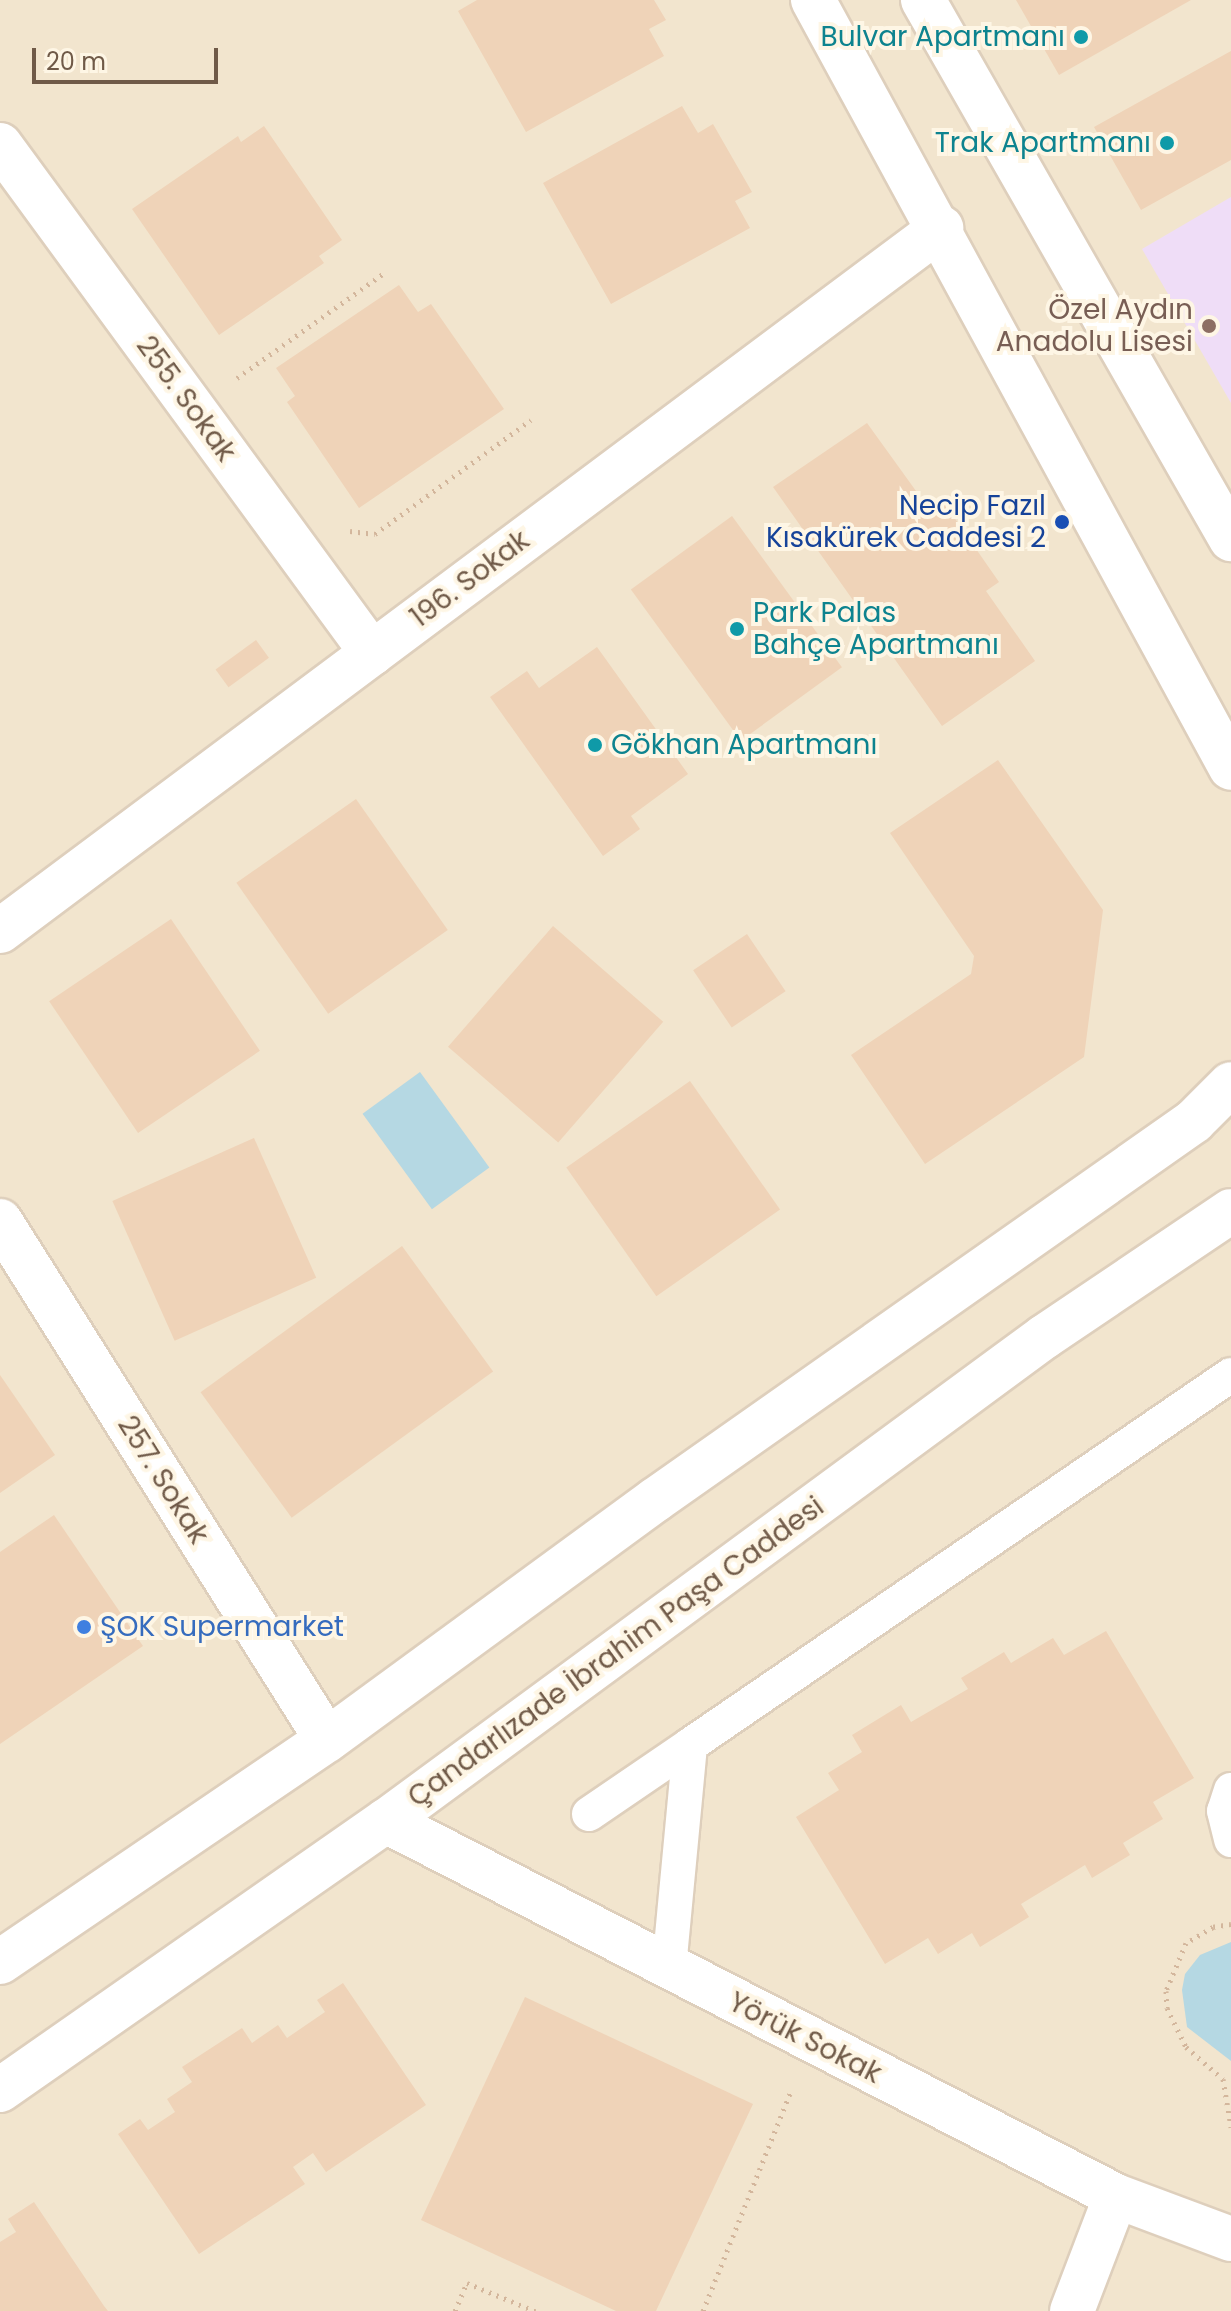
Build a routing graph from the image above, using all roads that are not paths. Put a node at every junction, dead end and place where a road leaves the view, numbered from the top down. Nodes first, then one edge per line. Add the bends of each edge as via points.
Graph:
1 (813, 0) edge
2 (923, 0) edge
3 (0, 145) edge
4 (941, 228) junction
5 (1231, 539) edge
6 (372, 653) junction
7 (1231, 768) edge
8 (0, 931) edge
9 (1231, 1084) edge
10 (1231, 1211) edge
11 (0, 1221) edge
12 (1231, 1375) edge
13 (327, 1740) junction
14 (690, 1745) junction
15 (1231, 1790) edge
16 (589, 1814) dead end
17 (386, 1821) junction
18 (1231, 1840) edge
19 (0, 1962) edge
20 (669, 1968) junction
21 (0, 2090) edge
22 (1116, 2196) junction
23 (1231, 2239) edge
24 (1072, 2311) edge

1 - 4 main road
2 - 5 main road
3 - 6 main road, 255. Sokak
4 - 6 main road, 196. Sokak
4 - 7 main road
6 - 8 main road, 196. Sokak
9 - 13 main road via 1194,1121 655,1500
10 - 17 main road, Çandarlızade İbrahim Paşa Caddesi via 1031,1347
11 - 13 main road, 257. Sokak
12 - 14 lane
13 - 19 main road
14 - 16 lane
14 - 20 lane
15 - 18 lane via 1224,1811
17 - 20 main road, Yörük Sokak
17 - 21 main road, Çandarlızade İbrahim Paşa Caddesi
20 - 22 main road, Yörük Sokak
22 - 23 main road, Yörük Sokak
22 - 24 main road

